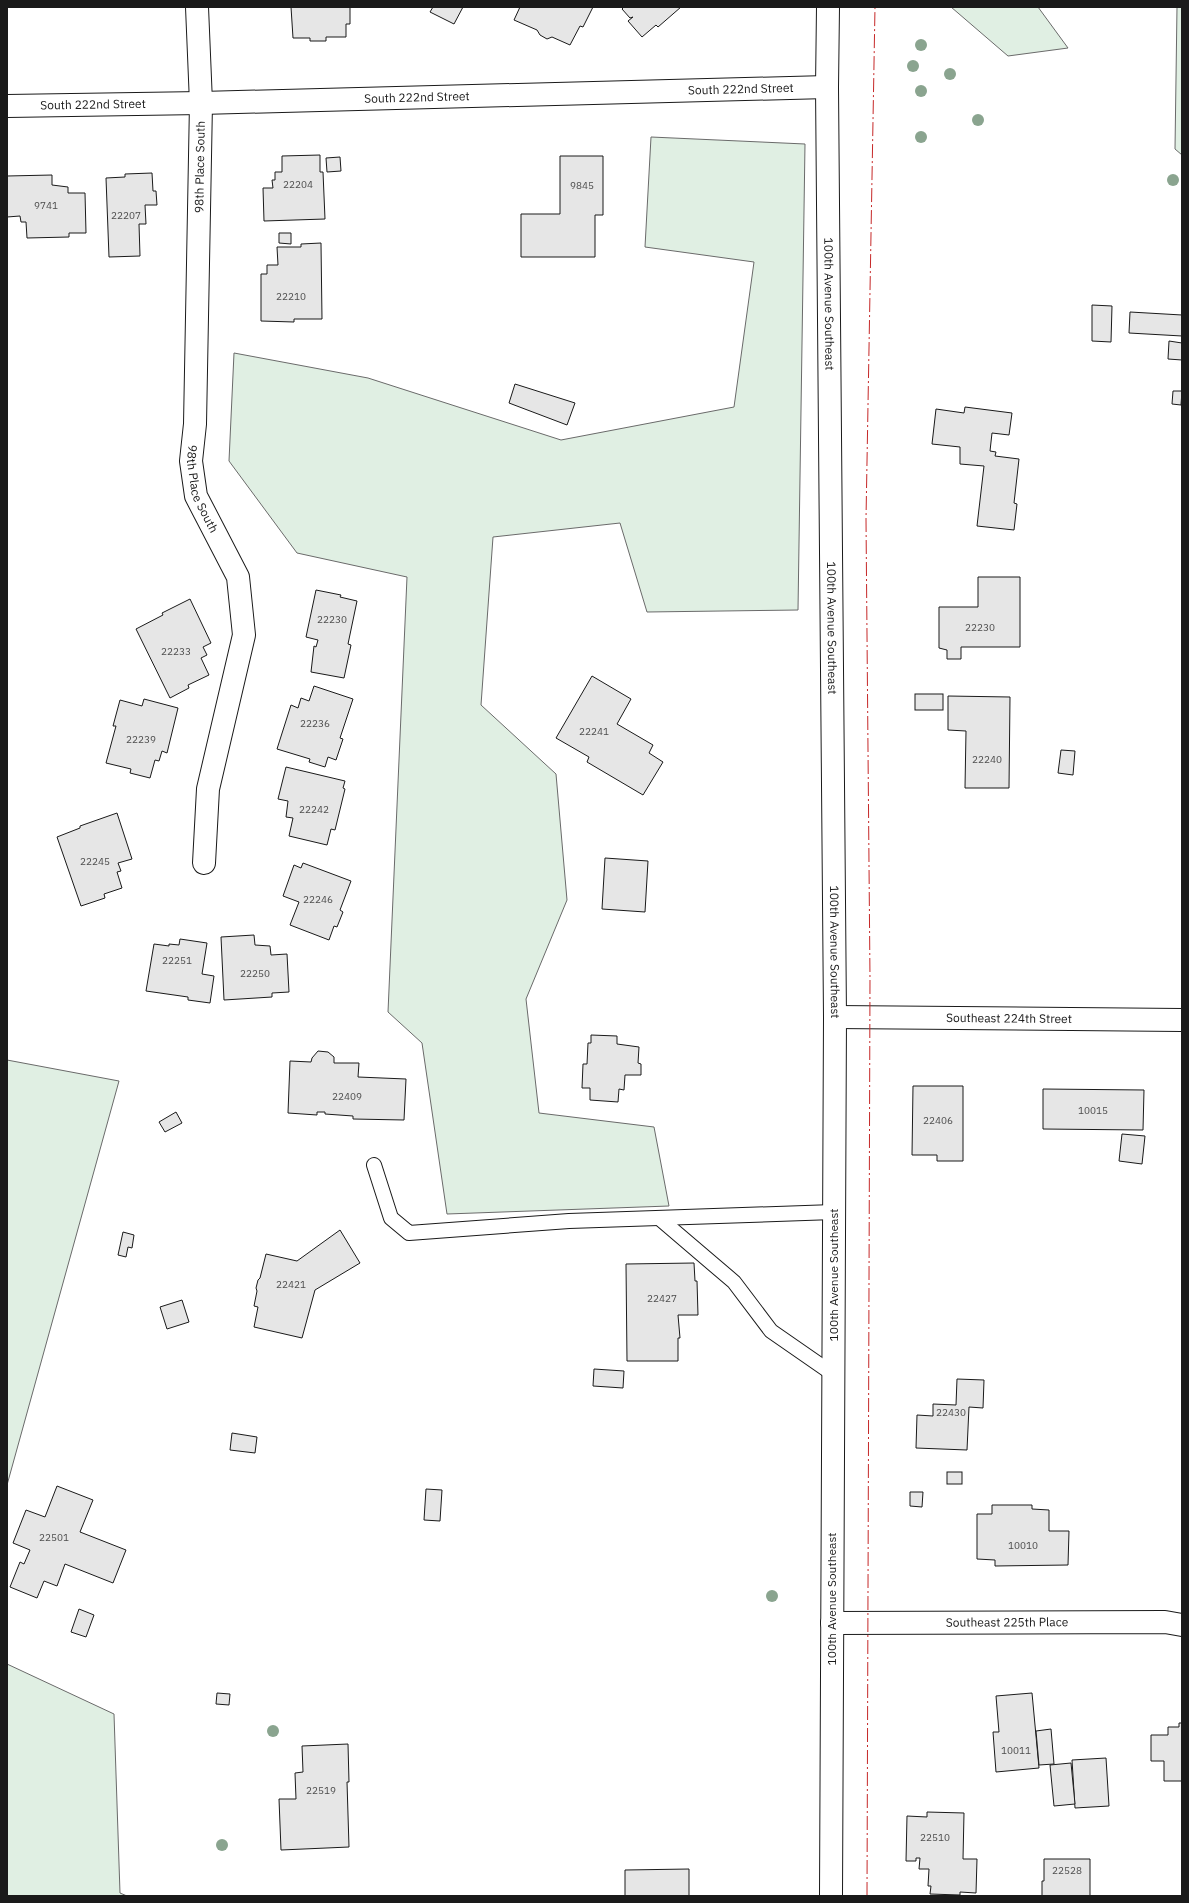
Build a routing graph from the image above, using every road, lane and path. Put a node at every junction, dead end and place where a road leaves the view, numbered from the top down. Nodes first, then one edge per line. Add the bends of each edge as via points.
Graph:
1 (197, 7) edge
2 (828, 7) edge
3 (827, 87) junction
4 (201, 103) junction
5 (7, 106) edge
6 (204, 863) dead end
7 (835, 1017) junction
8 (1182, 1020) edge
9 (374, 1165) dead end
10 (834, 1212) junction
11 (659, 1218) junction
12 (833, 1374) junction
13 (832, 1623) junction
14 (1182, 1625) edge
15 (831, 1896) edge

1 - 4 street, 98th Place South
2 - 3 street, 100th Avenue Southeast
3 - 4 street, South 222nd Street
3 - 7 street, 100th Avenue Southeast
4 - 5 street, South 222nd Street
4 - 6 street, 98th Place South via 195,424 191,461 196,496 238,577 244,635 208,789
7 - 8 street, Southeast 224th Street
7 - 10 street, 100th Avenue Southeast
9 - 11 lane via 391,1218 409,1233 569,1221
10 - 11 lane
10 - 12 street, 100th Avenue Southeast
11 - 12 lane via 734,1282 771,1331
12 - 13 street, 100th Avenue Southeast
13 - 14 street, Southeast 225th Place via 1165,1622
13 - 15 street, 100th Avenue Southeast

